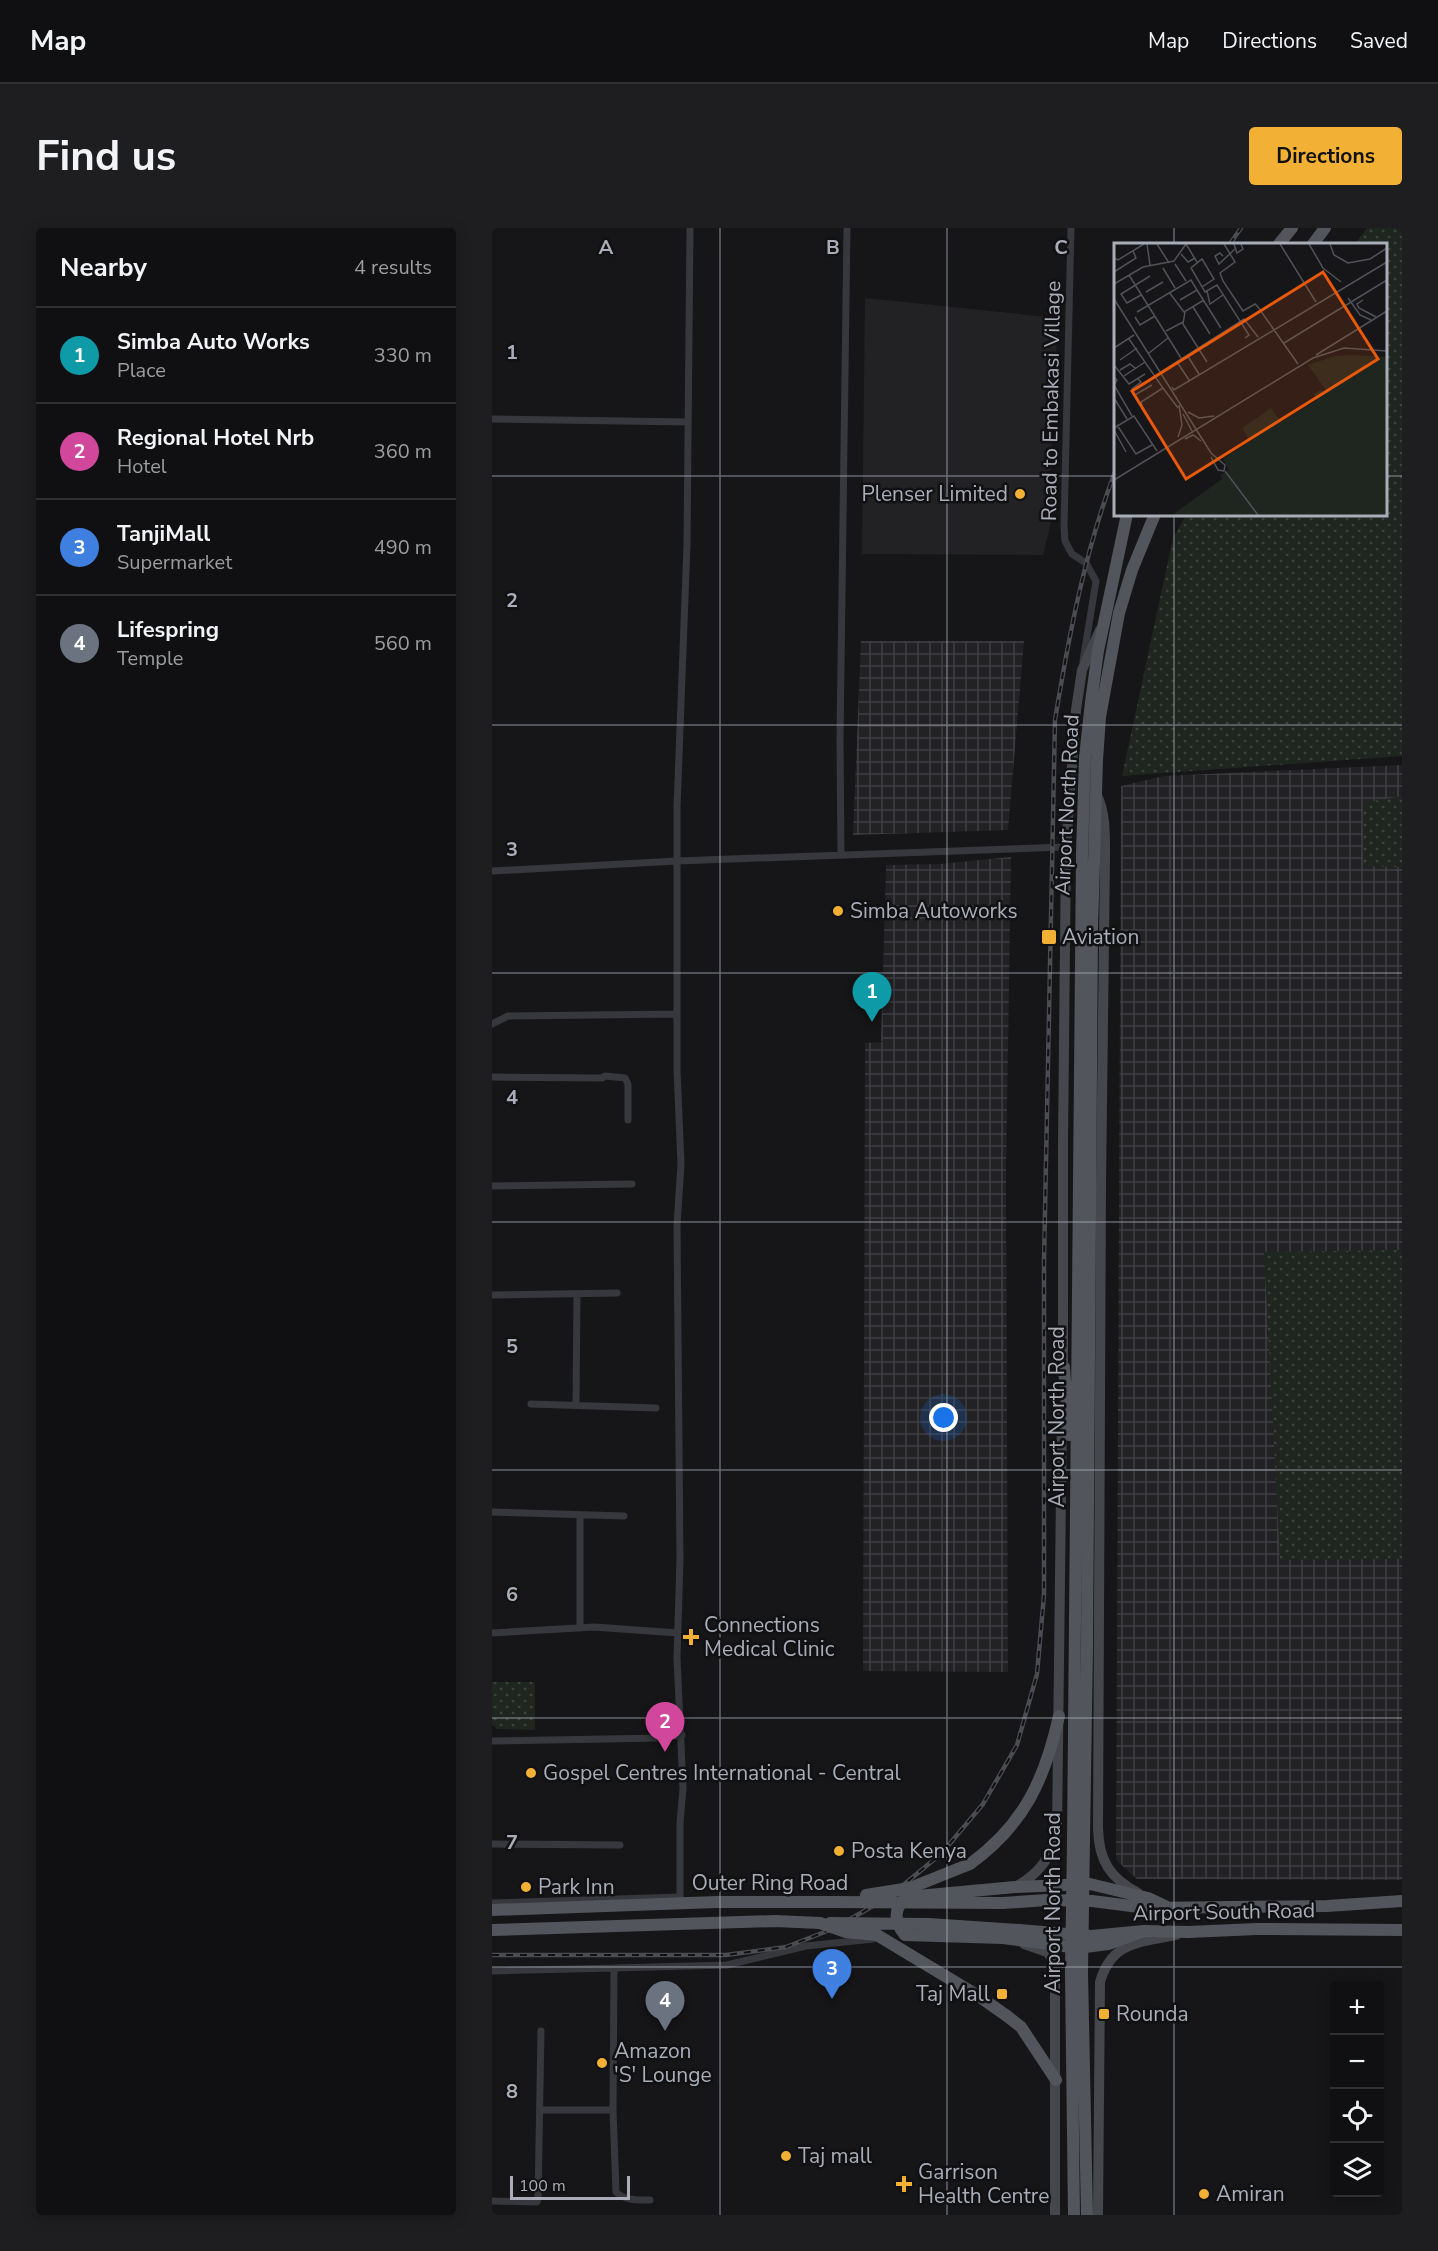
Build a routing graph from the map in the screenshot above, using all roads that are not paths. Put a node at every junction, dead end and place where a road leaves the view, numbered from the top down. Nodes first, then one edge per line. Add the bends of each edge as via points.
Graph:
1 (690, 228) edge
2 (847, 228) edge
3 (1071, 228) edge
4 (1292, 228) edge
5 (1325, 228) edge
6 (1280, 243) edge
7 (1314, 243) edge
8 (492, 419) edge
9 (688, 422) junction
10 (1127, 516) edge
11 (1154, 516) edge
12 (1104, 621) junction
13 (1082, 670) junction
14 (1096, 791) junction
15 (1066, 847) junction
16 (841, 855) junction
17 (677, 861) junction
18 (492, 871) edge
19 (677, 1014) junction
20 (492, 1024) edge
21 (492, 1077) edge
22 (628, 1120) dead end
23 (632, 1184) dead end
24 (492, 1186) edge
25 (617, 1293) dead end
26 (492, 1295) edge
27 (577, 1295) junction
28 (1064, 1367) junction
29 (531, 1404) dead end
30 (576, 1405) junction
31 (656, 1408) dead end
32 (1076, 1483) junction
33 (492, 1512) edge
34 (580, 1516) junction
35 (624, 1516) dead end
36 (580, 1628) junction
37 (492, 1633) edge
38 (678, 1633) junction
39 (1081, 1647) junction
40 (1059, 1716) junction
41 (682, 1735) junction
42 (492, 1741) edge
43 (492, 1844) edge
44 (620, 1845) dead end
45 (1015, 1887) junction
46 (1148, 1898) junction
47 (1047, 1900) joint
48 (1402, 1900) edge
49 (832, 1902) junction
50 (493, 1907) edge
51 (1167, 1907) junction
52 (820, 1923) junction
53 (1402, 1929) edge
54 (493, 1930) edge
55 (1144, 1931) junction
56 (1046, 1932) joint
57 (1188, 1932) junction
58 (905, 1935) junction
59 (1003, 1938) junction
60 (614, 1968) junction
61 (492, 1971) edge
62 (542, 2031) dead end
63 (1056, 2080) junction
64 (541, 2109) junction
65 (613, 2110) junction
66 (650, 2200) dead end
67 (492, 2201) edge
68 (1055, 2215) edge
69 (1074, 2215) edge
70 (1087, 2215) edge
71 (1098, 2215) edge

1 - 9 street
2 - 16 street
3 - 13 street, Road to Embakasi Village via 1065,541 1072,554 1086,563 1096,581
4 - 6 main road
5 - 7 main road
8 - 9 street
9 - 17 street
10 - 12 main road, Airport North Road
11 - 14 main road, Airport North Road via 1119,614 1100,717
12 - 13 main road, Airport North Road
12 - 32 main road, Airport North Road via 1085,757 1082,843
13 - 15 main road, Airport North Road
14 - 39 main road, Airport North Road
14 - 46 main road, Airport North Road via 1105,834 1098,1847 1115,1877
15 - 16 street
15 - 28 main road, Airport North Road
16 - 17 street
17 - 18 street
17 - 19 street
19 - 20 street via 508,1016
19 - 38 street via 681,1164 677,1225
21 - 22 street via 625,1078
23 - 24 street
25 - 27 street
26 - 27 street
27 - 30 street
28 - 32 main road
28 - 40 main road, Airport North Road
29 - 30 street
30 - 31 street
32 - 39 main road, Airport North Road
33 - 34 street
34 - 35 street
34 - 36 street
36 - 37 street
36 - 38 street
38 - 41 street
39 - 69 main road, Airport North Road, bridge via 1071,1962
39 - 70 main road, Airport North Road, bridge
40 - 45 main road, Airport North Road via 1055,1842 1040,1869
40 - 49 main road, bridge via 1046,1764 1026,1807 987,1851 970,1864 910,1888
41 - 42 street
41 - 50 street via 681,1897
43 - 44 street
45 - 46 main road via 1090,1884
45 - 58 main road via 907,1897 896,1914
46 - 51 main road
47 - 49 main road, Outer Ring Road, bridge
47 - 51 main road, Airport South Road
48 - 51 main road, Airport South Road via 1327,1906
49 - 50 main road, Outer Ring Road
52 - 54 main road, Outer Ring Road via 775,1920
52 - 56 main road, Outer Ring Road, bridge via 929,1924
52 - 63 main road, bridge via 846,1932 877,1935 980,1997 1021,2027
53 - 57 main road, Airport South Road
55 - 56 main road, Airport South Road via 1091,1936
55 - 57 main road, Airport South Road
55 - 59 main road via 1091,1948
57 - 71 main road via 1132,1944 1114,1956 1102,1974 1098,2014
58 - 59 main road
58 - 60 street via 806,1946 727,1965
59 - 63 main road, Airport North Road via 1047,1952 1055,1962
60 - 61 street
60 - 65 street
62 - 64 street
63 - 68 main road, Airport North Road
64 - 65 street
64 - 67 street via 537,2202
65 - 66 street via 616,2192 634,2200

